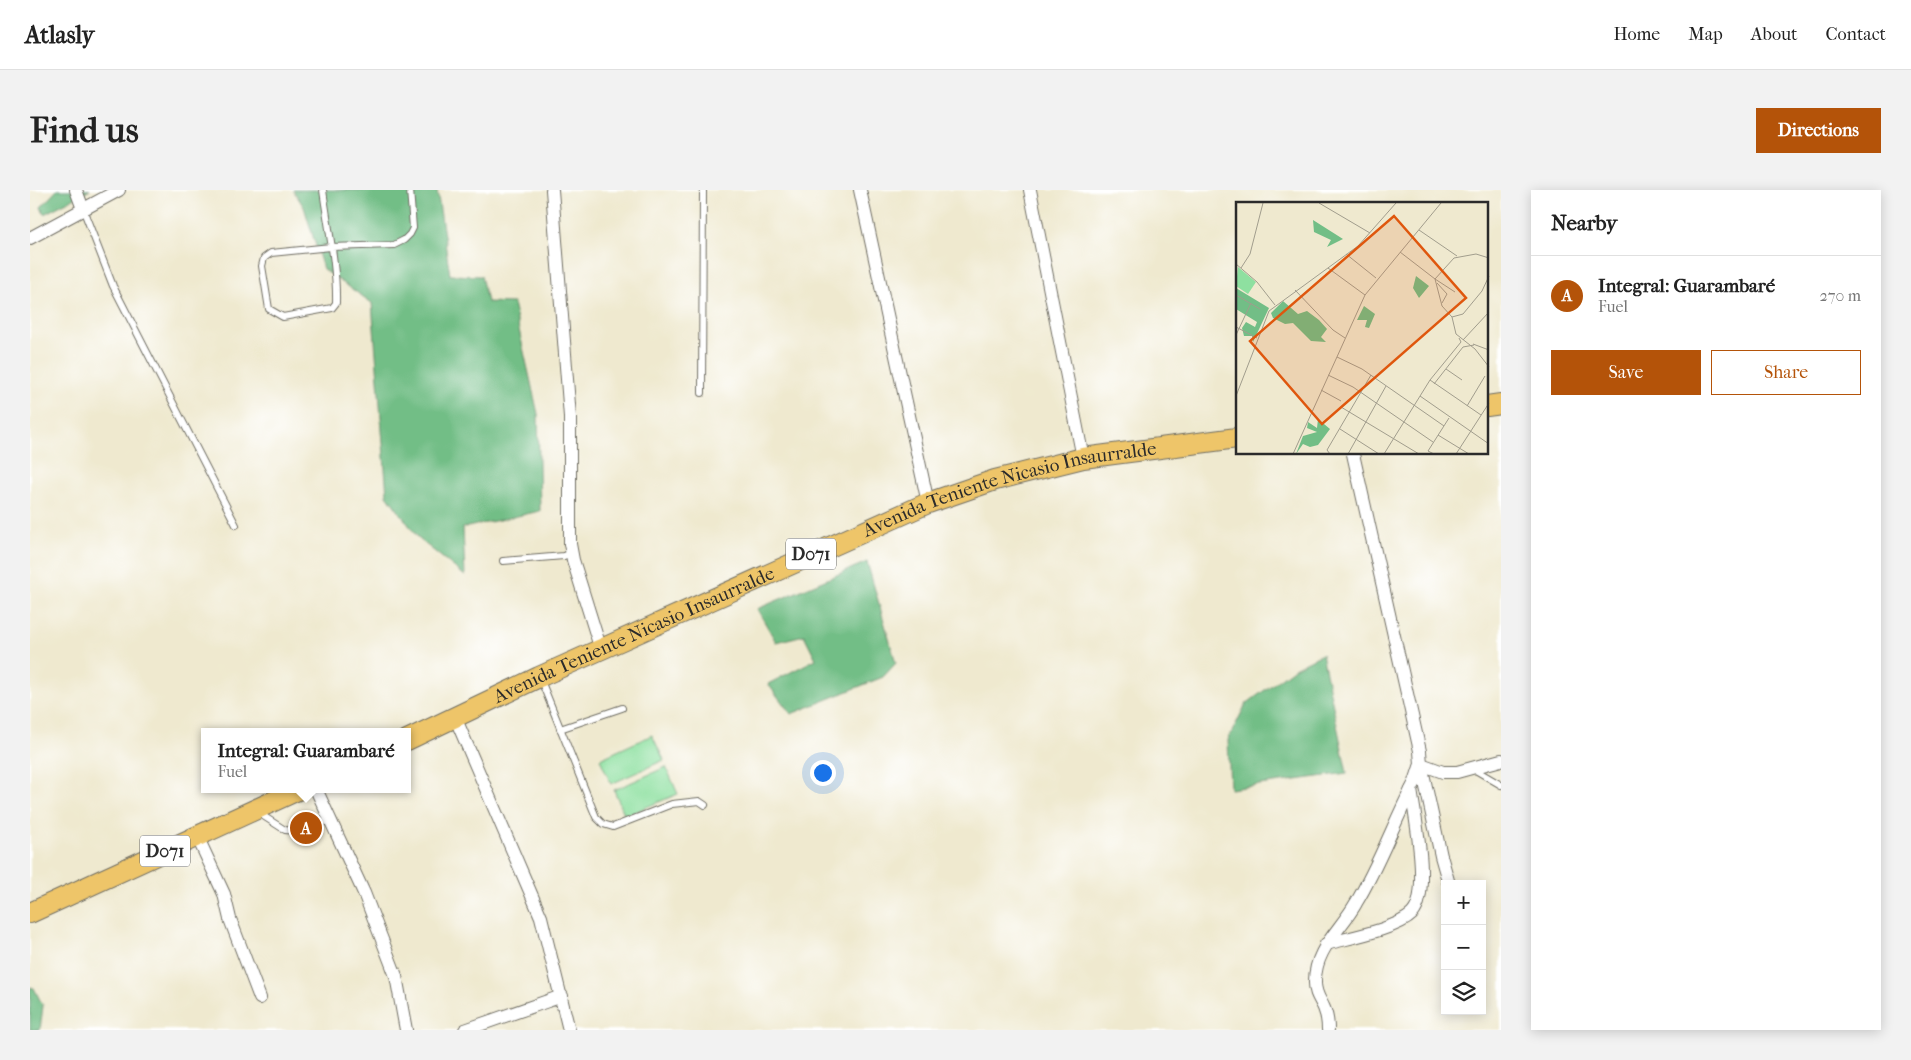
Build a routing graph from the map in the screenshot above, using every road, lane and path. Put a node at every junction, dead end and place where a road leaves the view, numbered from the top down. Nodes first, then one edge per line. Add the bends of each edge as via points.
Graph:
1 (76, 190) edge
2 (119, 190) edge
3 (323, 190) edge
4 (410, 190) edge
5 (552, 190) edge
6 (703, 190) edge
7 (860, 190) edge
8 (1030, 190) edge
9 (83, 209) junction
10 (30, 238) edge
11 (331, 248) junction
12 (702, 393) dead end
13 (1501, 404) edge
14 (1488, 406) edge
15 (1236, 438) edge
16 (1353, 455) edge
17 (1083, 458) junction
18 (928, 503) junction
19 (236, 525) dead end
20 (572, 553) junction
21 (503, 561) dead end
22 (601, 650) junction
23 (539, 677) junction
24 (622, 708) dead end
25 (455, 717) junction
26 (560, 729) junction
27 (411, 738) edge
28 (1501, 760) edge
29 (1421, 764) junction
30 (1471, 767) junction
31 (1501, 785) edge
32 (1411, 790) junction
33 (291, 793) edge
34 (318, 793) edge
35 (705, 805) dead end
36 (254, 810) junction
37 (330, 820) junction
38 (315, 825) dead end
39 (297, 832) dead end
40 (197, 836) junction
41 (1448, 880) edge
42 (30, 913) edge
43 (1326, 944) junction
44 (562, 996) junction
45 (260, 998) dead end
46 (406, 1030) edge
47 (465, 1030) edge
48 (569, 1030) edge
49 (1328, 1030) edge

1 - 9 street
2 - 9 street
3 - 11 lane
4 - 11 lane via 413,228 404,240 394,245
5 - 20 street via 570,417
6 - 12 lane
7 - 18 street
8 - 17 street
9 - 10 street
9 - 19 lane via 113,286
11 - 11 lane via 336,304 332,308 283,317 270,309 262,266 264,258 271,253
13 - 14 main road
15 - 17 main road, Avenida Teniente Nicasio Insaurralde / D071
16 - 29 street
17 - 18 main road, Avenida Teniente Nicasio Insaurralde / D071 via 995,480
18 - 22 main road, Avenida Teniente Nicasio Insaurralde / D071
20 - 21 lane
20 - 22 street
22 - 23 main road, Avenida Teniente Nicasio Insaurralde / D071
23 - 25 main road, Avenida Teniente Nicasio Insaurralde / D071
23 - 26 lane
24 - 26 lane
25 - 27 main road, Avenida Teniente Nicasio Insaurralde / D071
25 - 44 street via 541,917
26 - 35 lane via 596,817 602,824 613,827 672,804 699,801
28 - 30 street
29 - 30 street via 1443,772
29 - 32 street
29 - 41 street
30 - 31 lane
32 - 43 street via 1356,904
32 - 43 street via 1421,859 1421,886 1413,913 1386,928
33 - 36 main road, D071
34 - 37 street
36 - 39 lane via 285,830
36 - 40 main road, D071
37 - 38 lane
37 - 46 street via 364,893 396,976
40 - 42 main road, D071
40 - 45 street via 224,894 230,919
43 - 49 street via 1314,983 1316,996 1328,1020
44 - 47 street
44 - 48 street

